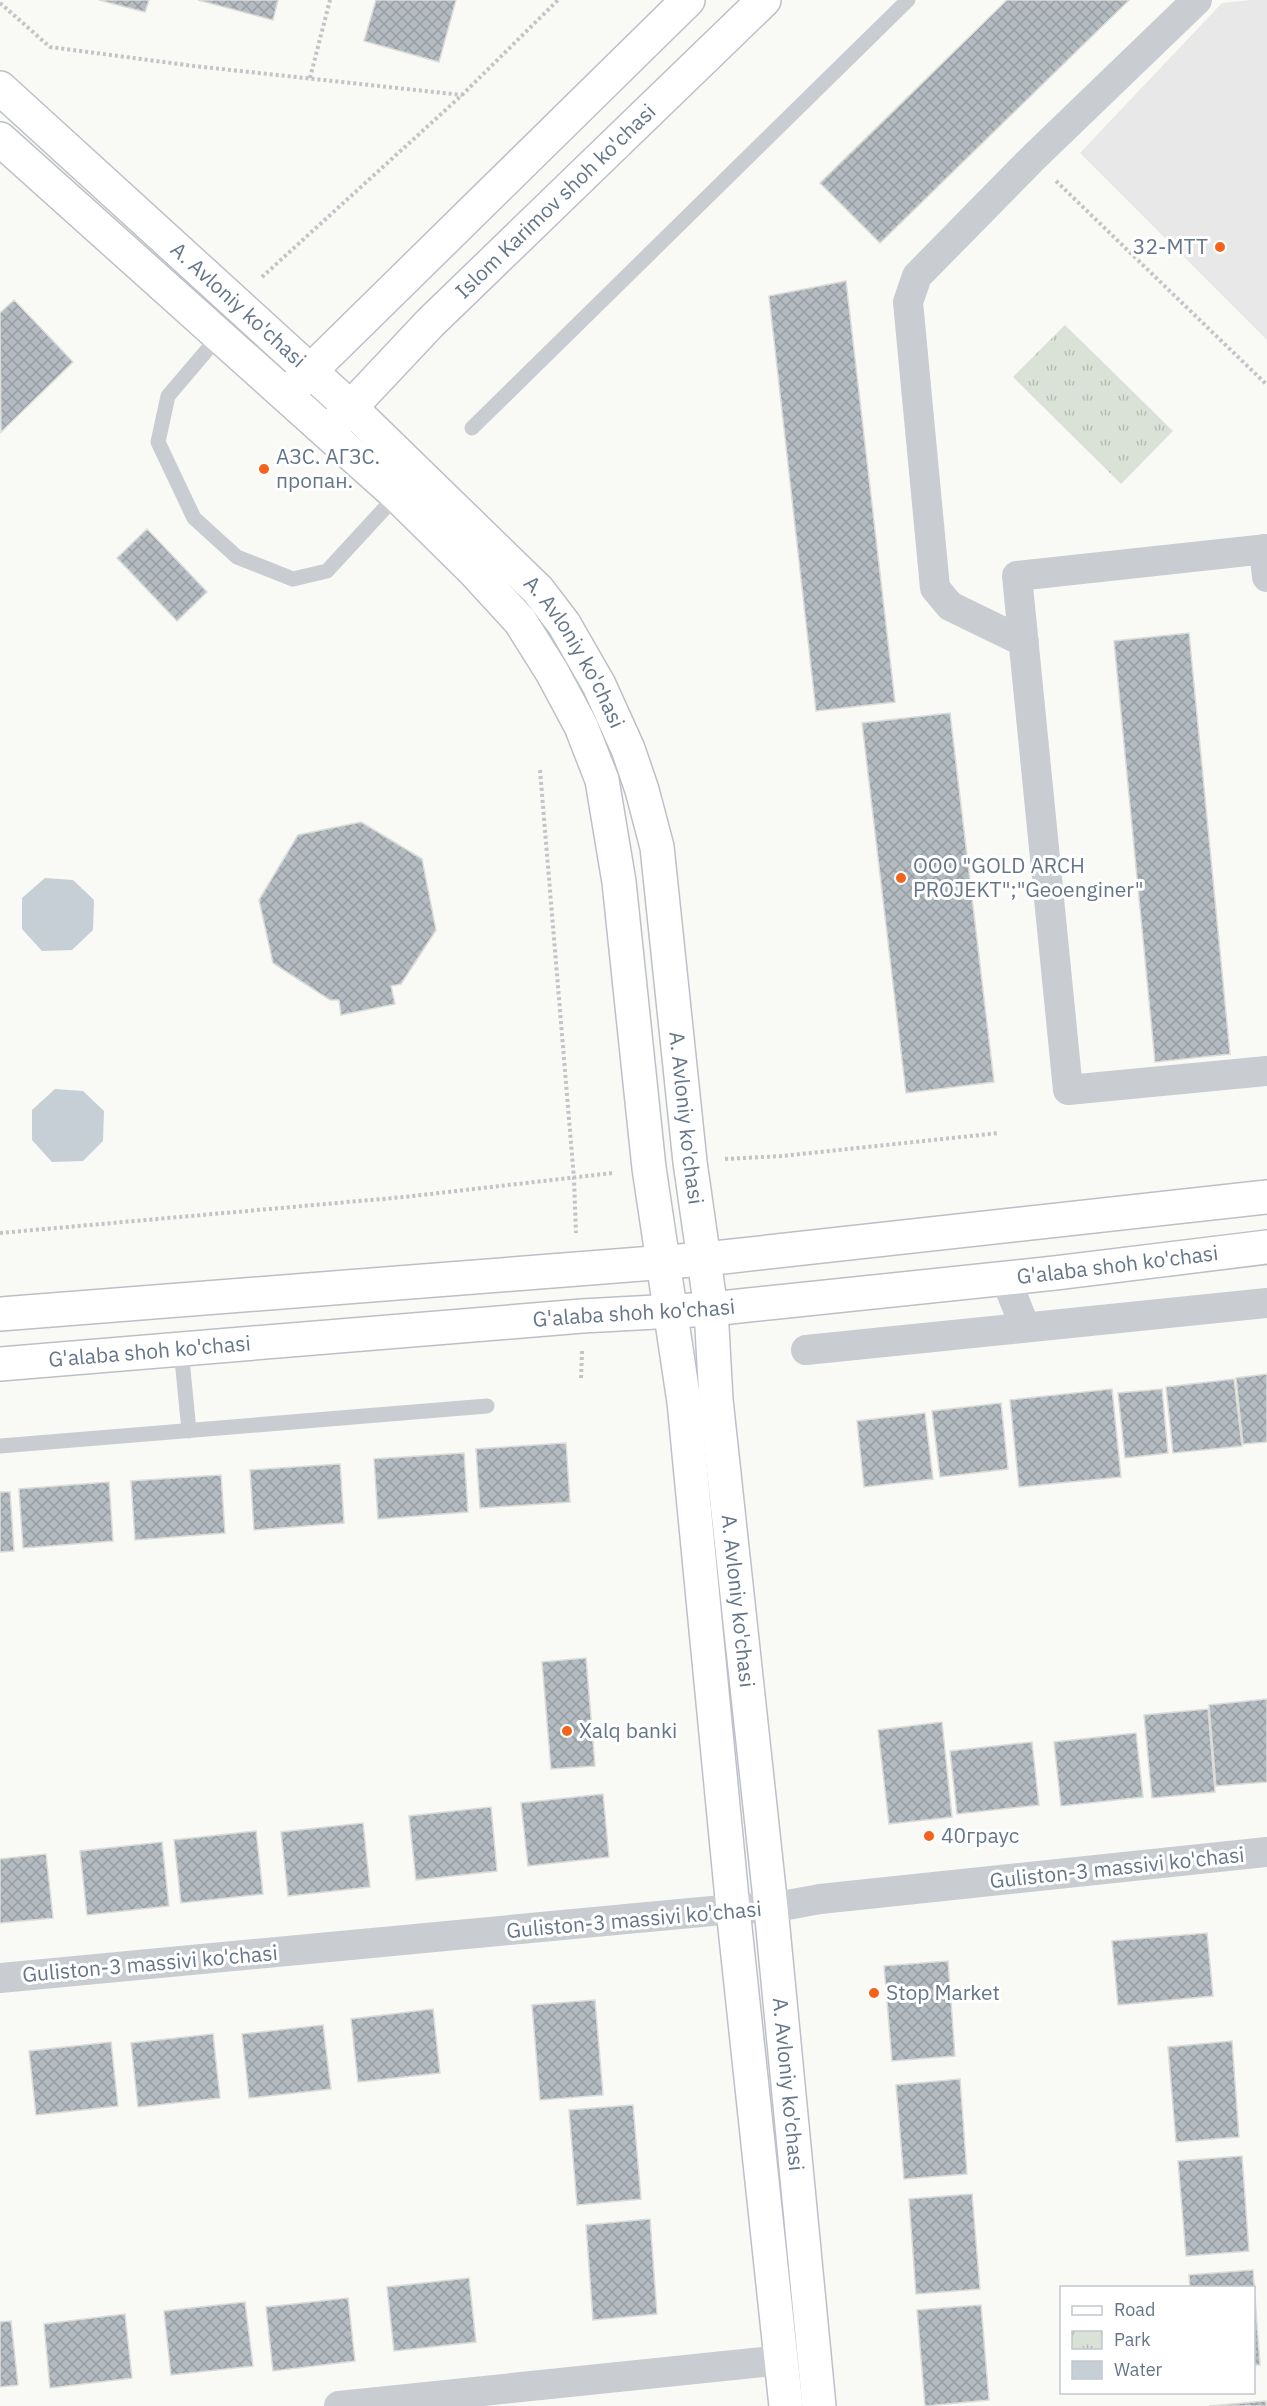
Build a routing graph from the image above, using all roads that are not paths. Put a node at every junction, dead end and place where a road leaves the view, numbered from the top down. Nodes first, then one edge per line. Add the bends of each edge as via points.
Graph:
1 (688, 0) edge
2 (764, 0) edge
3 (908, 0) edge
4 (1197, 0) edge
5 (0, 88) edge
6 (0, 139) edge
7 (219, 336) junction
8 (311, 371) junction
9 (285, 396) junction
10 (351, 408) junction
11 (472, 428) dead end
12 (327, 433) junction
13 (397, 495) junction
14 (1266, 558) edge
15 (1024, 642) junction
16 (1267, 1071) edge
17 (1267, 1197) edge
18 (1267, 1248) edge
19 (705, 1259) junction
20 (663, 1262) junction
21 (1005, 1277) junction
22 (1267, 1302) edge
23 (711, 1309) junction
24 (670, 1311) junction
25 (0, 1314) edge
26 (1025, 1327) junction
27 (181, 1349) junction
28 (806, 1350) dead end
29 (0, 1364) edge
30 (487, 1406) dead end
31 (189, 1431) junction
32 (0, 1446) edge
33 (1267, 1852) edge
34 (771, 1908) junction
35 (733, 1909) junction
36 (0, 1978) edge
37 (782, 2360) junction
38 (339, 2406) edge
39 (786, 2406) edge
40 (819, 2406) edge

1 - 8 main road
2 - 10 main road, Islom Karimov shoh ko'chasi via 430,323
3 - 11 lane
4 - 15 street via 917,276 908,302 935,588 950,606
5 - 8 main road, A. Avloniy ko'chasi
6 - 7 main road, A. Avloniy ko'chasi
7 - 9 main road, A. Avloniy ko'chasi
7 - 13 lane via 168,396 158,442 194,518 237,557 293,579 327,571
8 - 9 main road
8 - 10 main road, A. Avloniy ko'chasi
9 - 12 main road, A. Avloniy ko'chasi
10 - 12 main road, Islom Karimov shoh ko'chasi
10 - 19 main road, A. Avloniy ko'chasi via 538,590 564,624 599,685 628,749 657,847 690,1162
12 - 13 main road, A. Avloniy ko'chasi
13 - 20 main road, A. Avloniy ko'chasi via 520,621 581,726 602,780 619,882 649,1168
14 - 15 street via 1017,576
15 - 16 street via 1068,1090
17 - 19 main road
18 - 21 main road, G'alaba shoh ko'chasi
19 - 20 main road
19 - 23 main road, A. Avloniy ko'chasi
20 - 24 main road, A. Avloniy ko'chasi
20 - 25 main road
21 - 23 main road, G'alaba shoh ko'chasi
21 - 26 street
22 - 26 street
23 - 24 main road, G'alaba shoh ko'chasi
23 - 34 main road, A. Avloniy ko'chasi via 716,1400
24 - 27 main road, G'alaba shoh ko'chasi
24 - 35 main road, A. Avloniy ko'chasi via 684,1402
26 - 28 street
27 - 29 main road, G'alaba shoh ko'chasi
27 - 31 lane
30 - 31 lane
31 - 32 lane
33 - 34 street, Guliston-3 massivi ko'chasi via 832,1898
34 - 35 street, Guliston-3 massivi ko'chasi
34 - 40 main road, A. Avloniy ko'chasi
35 - 36 street, Guliston-3 massivi ko'chasi
35 - 37 main road, A. Avloniy ko'chasi
37 - 38 street
37 - 39 main road, A. Avloniy ko'chasi

